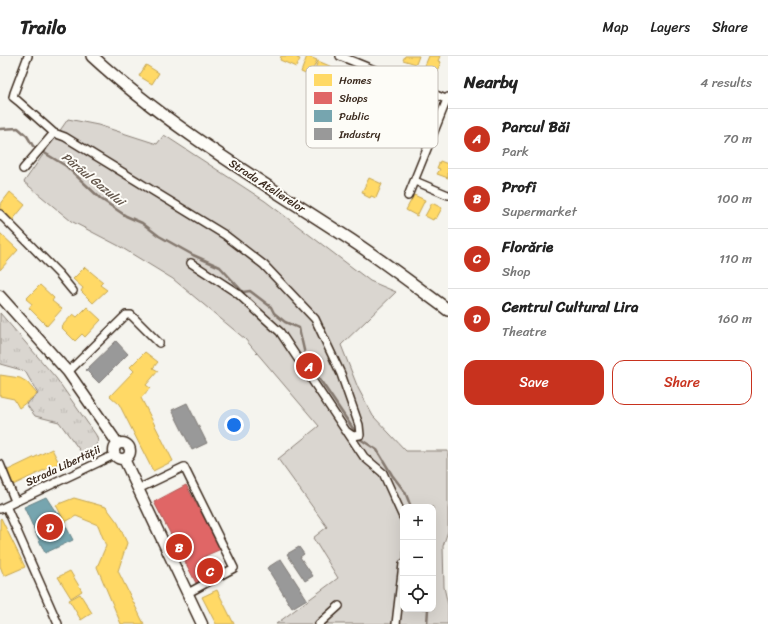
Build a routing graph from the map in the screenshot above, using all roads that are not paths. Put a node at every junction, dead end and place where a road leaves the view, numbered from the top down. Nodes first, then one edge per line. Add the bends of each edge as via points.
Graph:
1 (28, 56) edge
2 (92, 56) edge
3 (340, 56) edge
4 (365, 66) edge
5 (438, 95) edge
6 (448, 99) edge
7 (438, 124) edge
8 (54, 133) junction
9 (428, 148) edge
10 (23, 169) dead end
11 (415, 181) junction
12 (448, 195) edge
13 (408, 196) dead end
14 (0, 214) edge
15 (191, 263) dead end
16 (73, 292) dead end
17 (0, 296) edge
18 (448, 310) edge
19 (159, 343) dead end
20 (68, 372) junction
21 (346, 431) junction
22 (118, 444) junction
23 (114, 455) junction
24 (124, 459) junction
25 (0, 464) edge
26 (138, 490) junction
27 (15, 500) junction
28 (3, 507) edge
29 (400, 510) edge
30 (402, 576) edge
31 (188, 593) junction
32 (339, 606) dead end
33 (58, 624) edge
34 (202, 624) edge
35 (319, 624) edge
36 (396, 624) edge

1 - 8 street via 14,97
2 - 18 main road, Strada Atelierelor via 160,113 220,156 362,248
3 - 4 street
5 - 6 street
6 - 7 street
8 - 10 street
8 - 21 street via 65,137 225,235 264,265 315,319 341,374 359,425 358,436
9 - 11 street
11 - 12 street
11 - 13 street
14 - 16 street via 59,274
15 - 21 street via 237,293 280,332
17 - 20 street
19 - 20 street via 131,315 126,315
20 - 22 street
21 - 29 street via 364,457 383,473
22 - 23 street via 114,449
22 - 24 street via 125,444 129,449 129,455
23 - 24 street
23 - 27 street, Strada Libertății
24 - 26 street
25 - 27 street
26 - 31 street
26 - 31 street via 184,466 234,568
27 - 28 street, Strada Libertății
28 - 33 street
30 - 36 street
31 - 34 street
32 - 35 street

